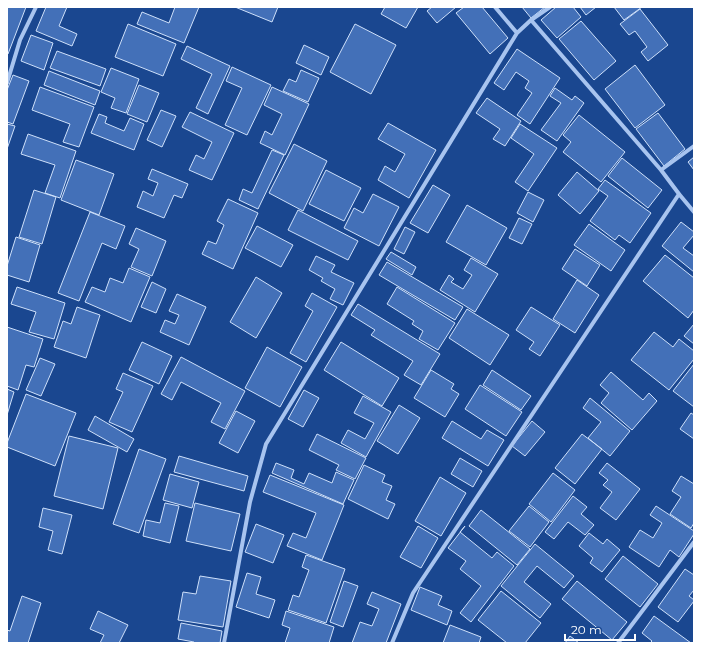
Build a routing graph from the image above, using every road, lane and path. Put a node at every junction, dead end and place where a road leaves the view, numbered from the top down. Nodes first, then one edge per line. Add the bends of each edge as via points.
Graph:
1 (36, 7) edge
2 (495, 7) edge
3 (550, 7) edge
4 (531, 20) junction
5 (517, 33) junction
6 (7, 83) edge
7 (694, 146) edge
8 (661, 170) junction
9 (679, 194) junction
10 (694, 212) edge
11 (694, 542) edge
12 (224, 643) edge
13 (392, 643) edge
14 (618, 643) edge

1 - 6 street via 20,40
2 - 5 street
3 - 4 street
4 - 5 street
4 - 8 street
5 - 12 street via 266,444 250,502
7 - 8 street
8 - 9 street
9 - 10 street
9 - 13 street via 413,593
11 - 14 street

